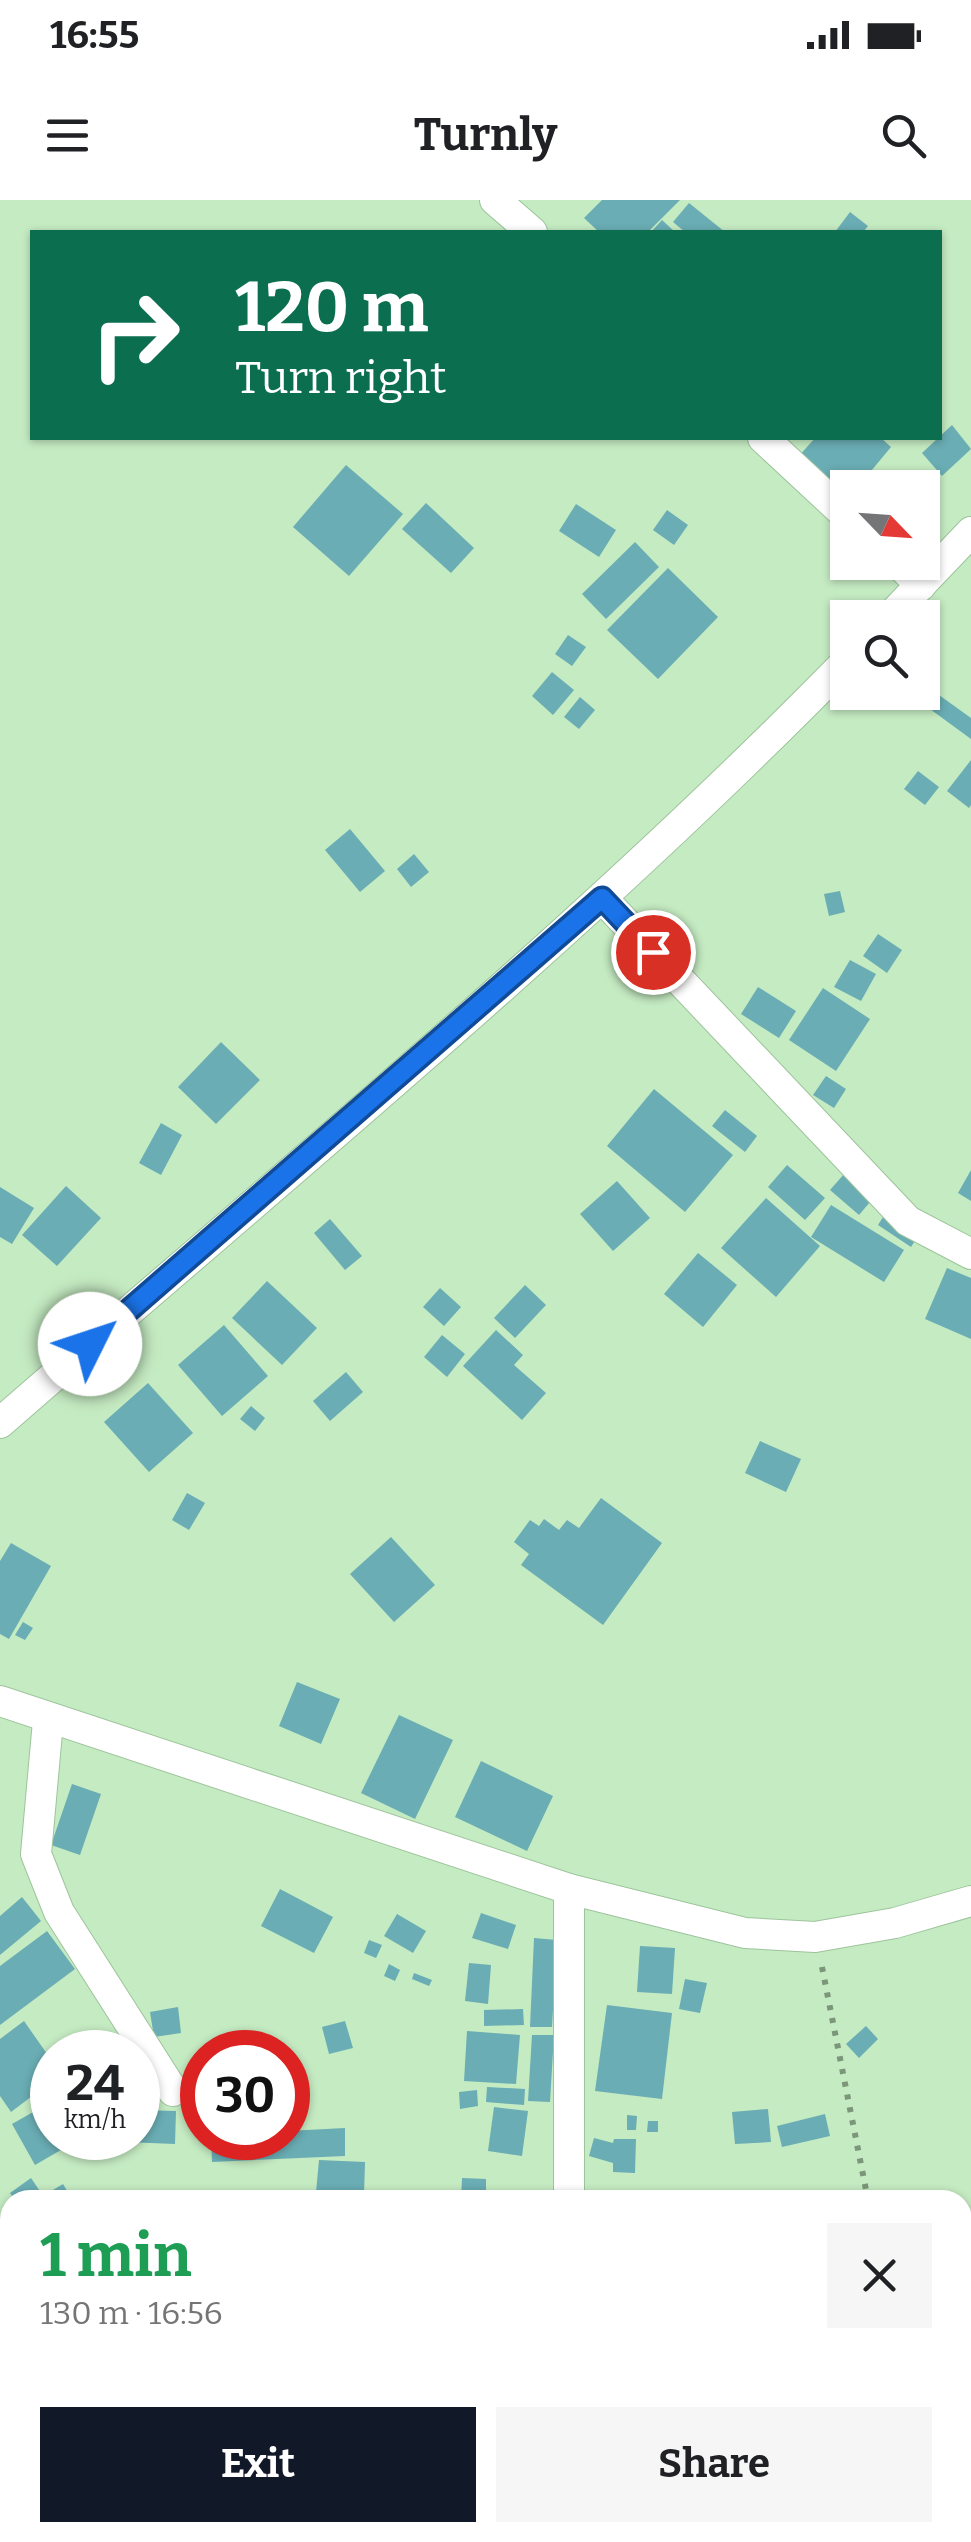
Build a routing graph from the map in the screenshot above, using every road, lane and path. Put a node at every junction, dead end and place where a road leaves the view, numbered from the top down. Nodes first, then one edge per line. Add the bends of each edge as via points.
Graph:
1 (494, 200) edge
2 (530, 230) edge
3 (765, 440) edge
4 (830, 499) edge
5 (971, 532) edge
6 (916, 580) edge
7 (921, 585) junction
8 (906, 600) edge
9 (830, 678) edge
10 (602, 898) junction
11 (971, 1254) edge
12 (0, 1423) edge
13 (0, 1702) edge
14 (48, 1721) junction
15 (569, 1889) junction
16 (971, 1901) edge
17 (815, 1936) junction
18 (173, 2092) dead end
19 (569, 2190) edge
20 (866, 2190) edge

1 - 2 street
3 - 4 street
5 - 7 street
6 - 7 street
7 - 8 street
9 - 10 street
10 - 11 street via 908,1221
10 - 12 street
13 - 14 street
14 - 15 street
14 - 18 street via 36,1854 59,1912
15 - 17 street via 745,1933
15 - 19 street
16 - 17 street via 896,1923
17 - 20 path

